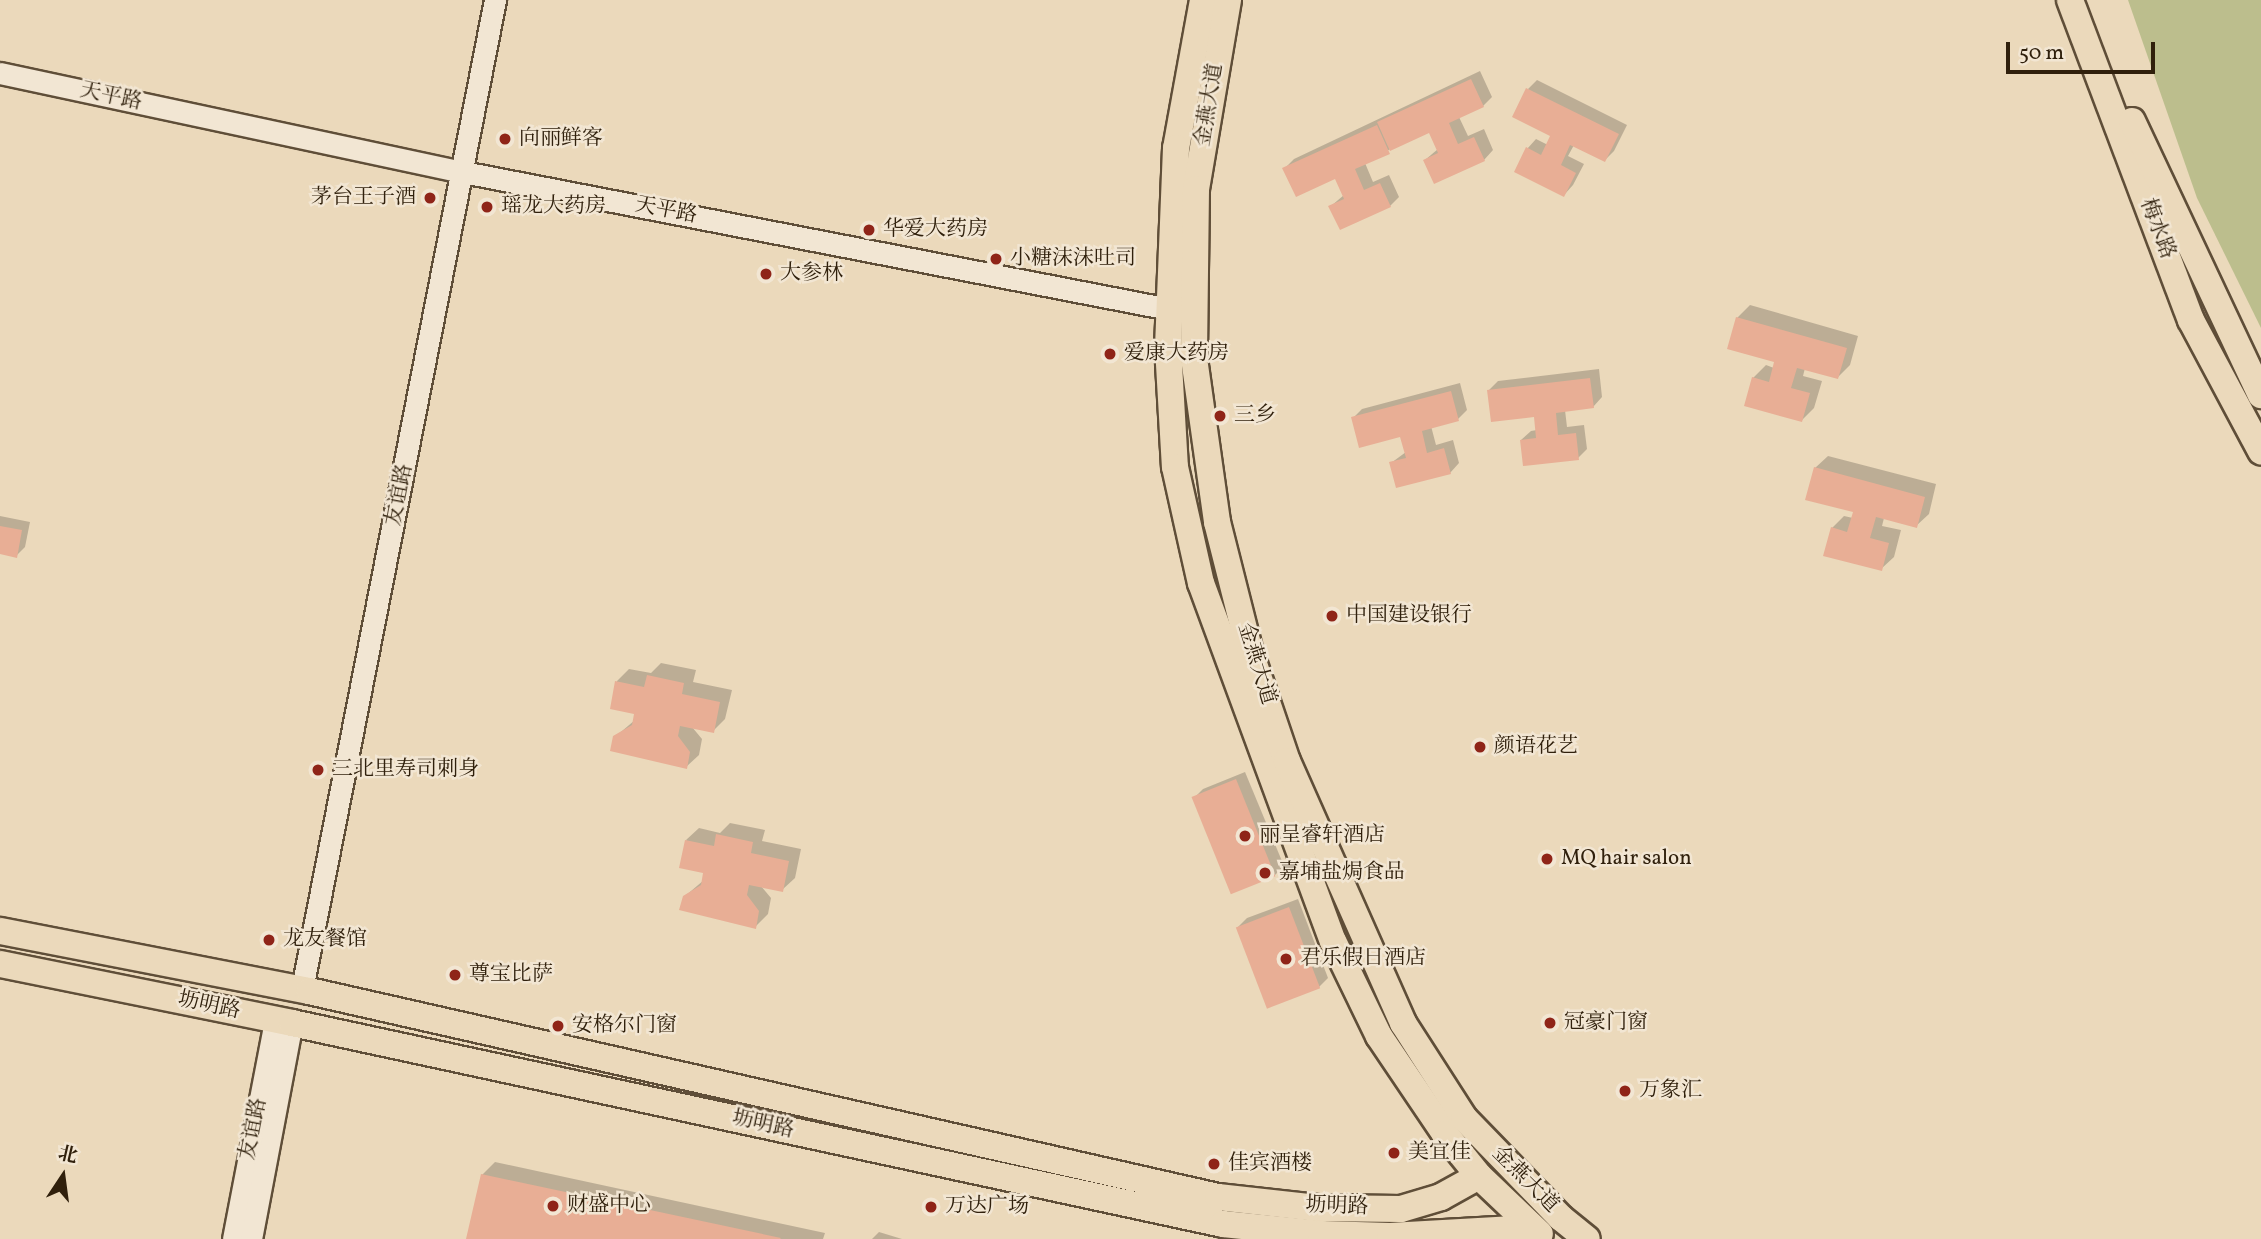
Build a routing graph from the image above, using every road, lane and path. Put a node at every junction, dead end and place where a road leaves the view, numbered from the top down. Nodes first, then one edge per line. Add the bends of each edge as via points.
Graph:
1 (495, 0) edge
2 (1203, 0) edge
3 (1228, 0) edge
4 (2070, 0) edge
5 (2082, 0) edge
6 (0, 74) edge
7 (463, 172) junction
8 (1169, 309) junction
9 (2261, 395) edge
10 (2261, 451) edge
11 (0, 931) edge
12 (0, 964) edge
13 (302, 989) junction
14 (284, 1021) junction
15 (1479, 1176) junction
16 (1539, 1233) edge
17 (233, 1239) edge
18 (251, 1239) edge
19 (1587, 1239) edge

1 - 7 street, 友谊路
2 - 8 main road, 金燕大道 via 1177,148
3 - 19 main road, 金燕大道 via 1196,189 1194,358 1217,522 1251,652 1287,761 1403,1023 1464,1118
4 - 10 main road, 梅水路 via 2191,320
5 - 9 main road, 梅水路 via 2104,61
6 - 7 street, 天平路
7 - 8 street, 天平路
7 - 13 street, 友谊路
8 - 15 main road, 金燕大道 via 1175,467 1201,583 1333,941 1379,1036
11 - 13 main road, 坜明路
12 - 14 main road, 坜明路
13 - 15 main road, 坜明路 via 1218,1196 1317,1208 1401,1209 1441,1197
14 - 16 main road, 坜明路 via 1223,1224 1390,1236
14 - 17 street, 友谊路
14 - 18 street, 友谊路
15 - 16 main road, 金燕大道

